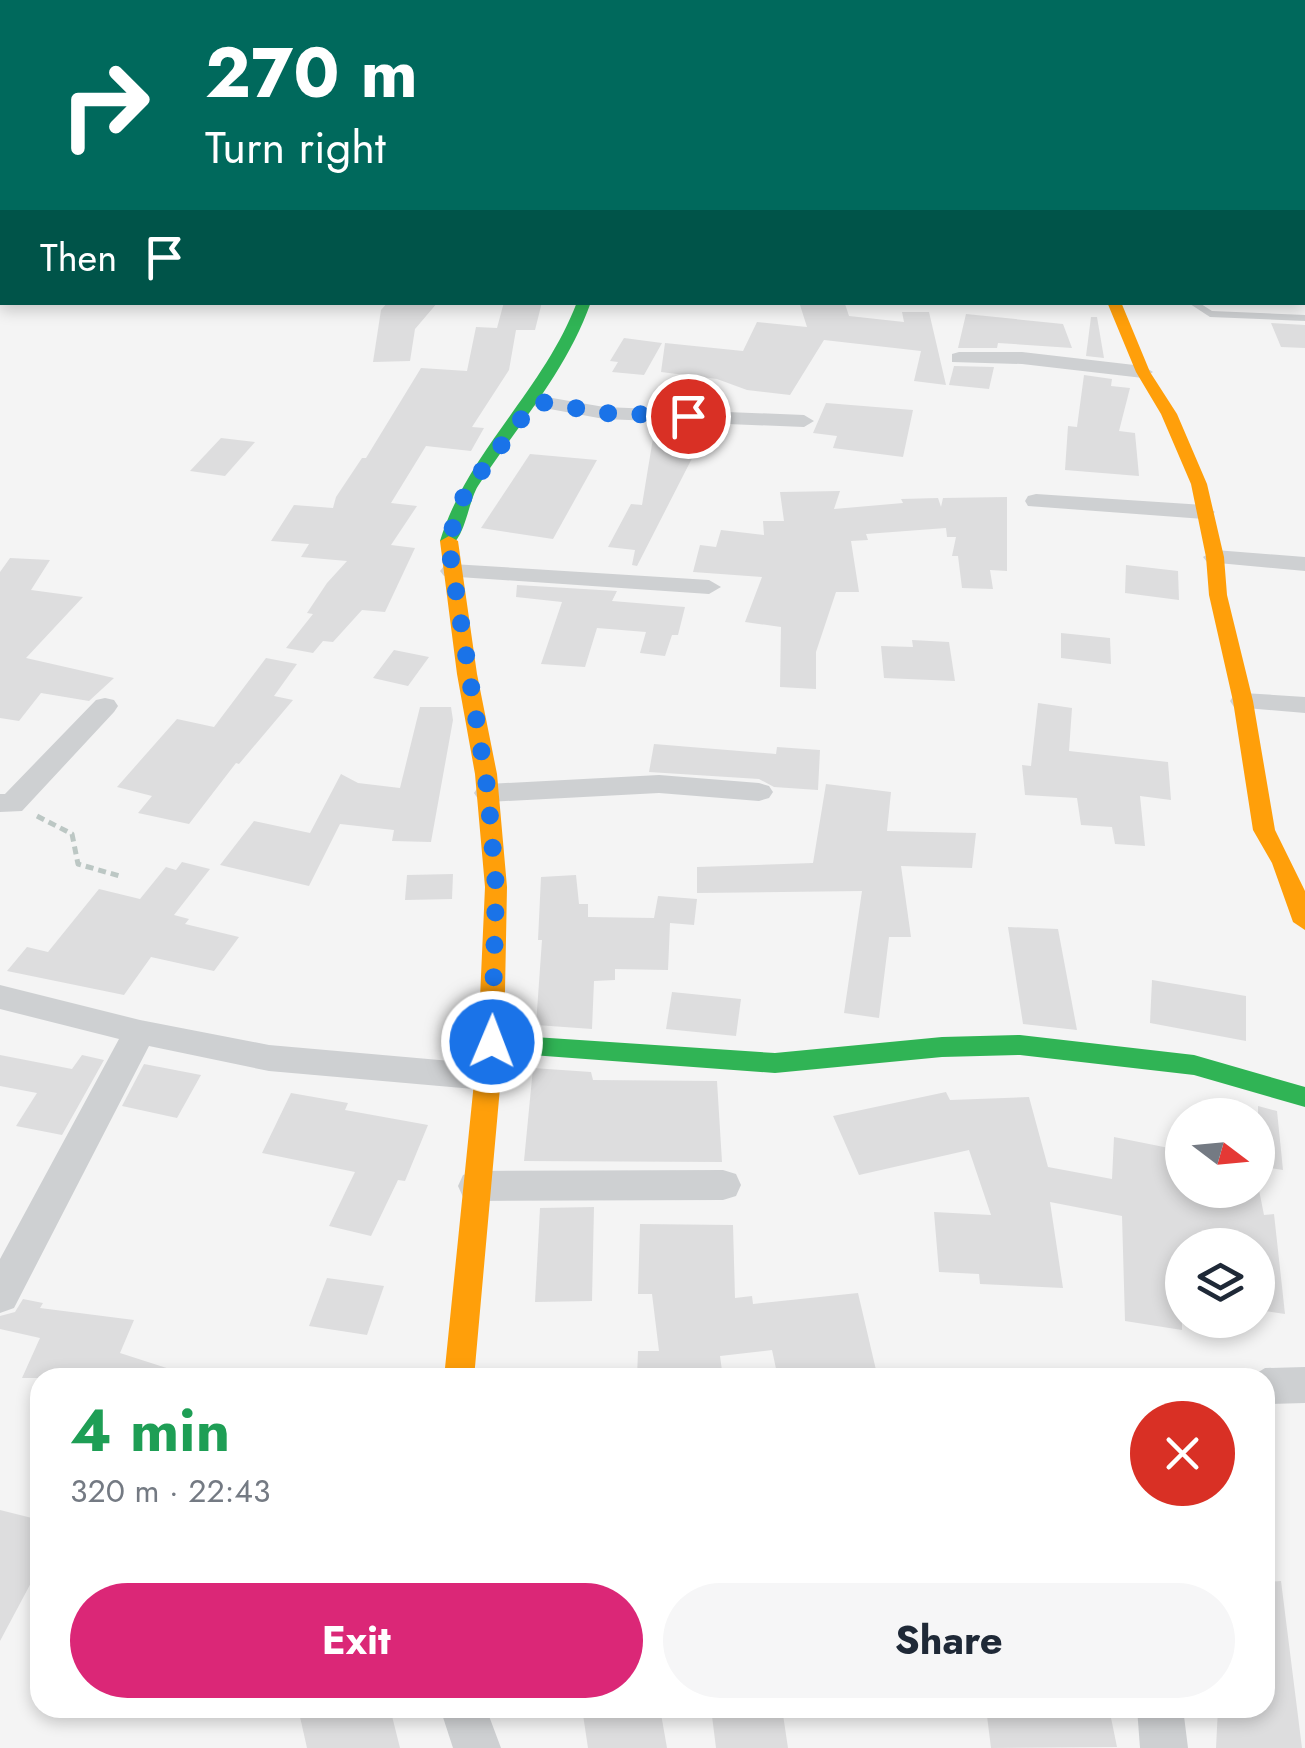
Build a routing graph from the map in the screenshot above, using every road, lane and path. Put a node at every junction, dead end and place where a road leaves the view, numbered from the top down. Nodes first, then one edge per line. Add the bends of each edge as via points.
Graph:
1 (583, 305) edge
2 (1115, 305) edge
3 (1196, 305) edge
4 (1305, 318) edge
5 (959, 358) dead end
6 (1143, 372) junction
7 (535, 401) junction
8 (804, 421) dead end
9 (1036, 501) dead end
10 (1204, 512) junction
11 (1215, 557) junction
12 (1305, 564) edge
13 (452, 571) junction
14 (709, 587) dead end
15 (1244, 700) junction
16 (1305, 705) edge
17 (105, 706) dead end
18 (759, 792) dead end
19 (488, 793) junction
20 (6, 804) edge
21 (1294, 868) edge
22 (123, 877) dead end
23 (1305, 922) edge
24 (0, 996) edge
25 (140, 1032) junction
26 (492, 1042) junction
27 (485, 1077) junction
28 (1305, 1097) edge
29 (476, 1186) junction
30 (723, 1186) dead end
31 (0, 1296) edge
32 (460, 1368) edge
33 (1305, 1385) edge
34 (1275, 1386) edge
35 (466, 1718) edge
36 (1161, 1718) edge
37 (477, 1748) edge
38 (1164, 1748) edge

1 - 7 street via 574,335
2 - 6 street
3 - 4 lane via 1210,314
5 - 6 street
6 - 10 street via 1169,414
7 - 8 street via 604,413
7 - 13 street via 465,493 448,541
9 - 10 street
10 - 11 street
11 - 12 street
11 - 15 street
13 - 14 street
13 - 19 street
15 - 16 street
15 - 21 street via 1264,830
17 - 20 street
18 - 19 street via 659,784
19 - 26 street via 496,887
20 - 22 path via 72,834 78,864
21 - 23 street
24 - 25 street
25 - 27 street via 269,1058
25 - 31 street
26 - 27 street
26 - 28 street via 775,1063 1020,1045 1194,1065
27 - 29 street
29 - 30 street
29 - 32 street
33 - 34 street
35 - 37 street
36 - 38 street

